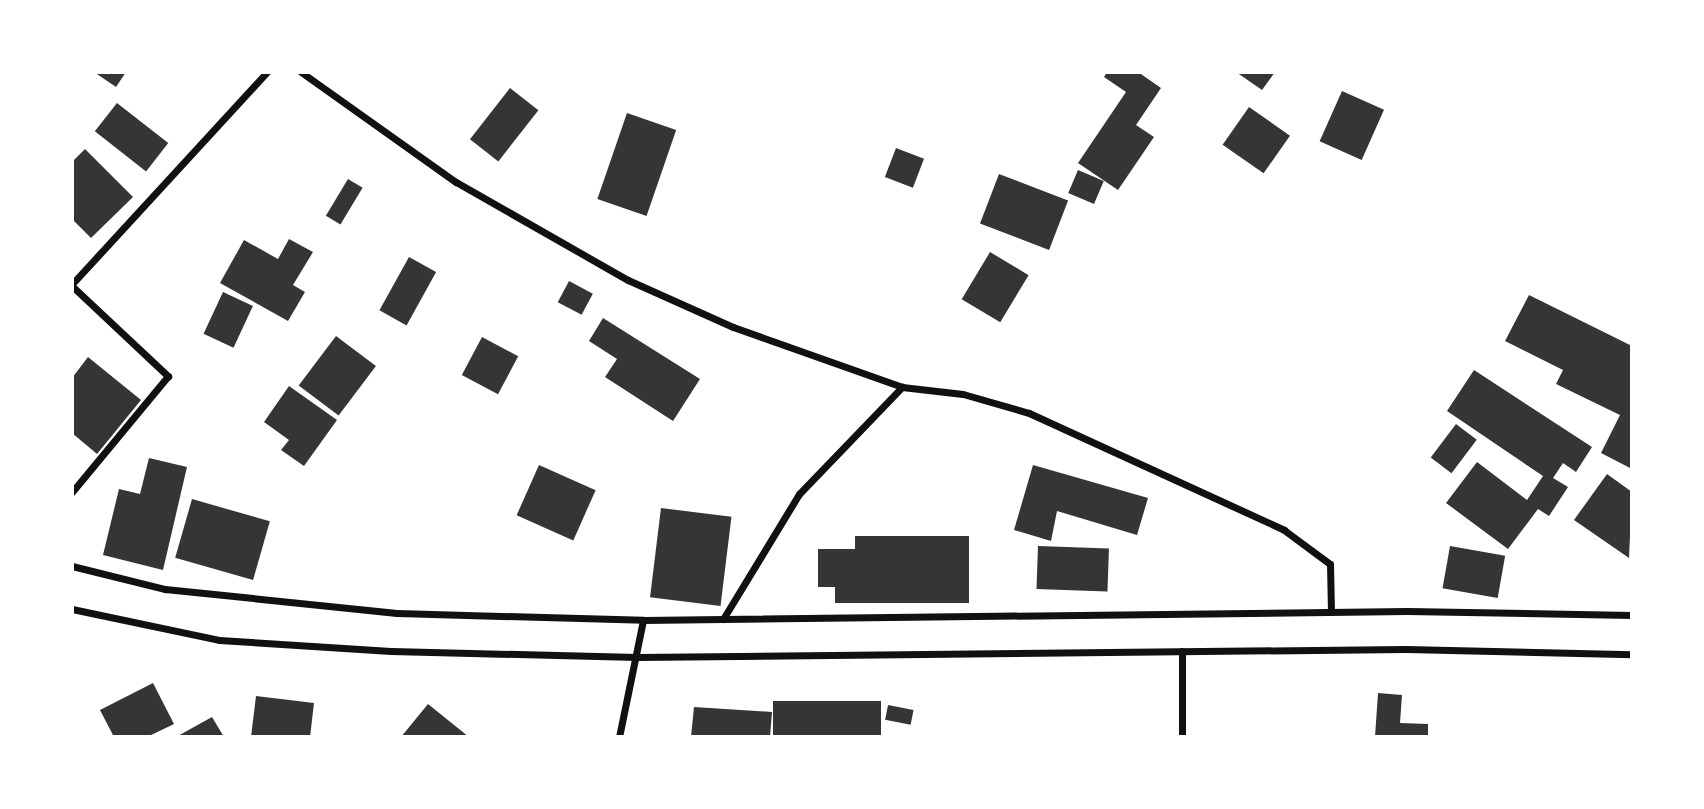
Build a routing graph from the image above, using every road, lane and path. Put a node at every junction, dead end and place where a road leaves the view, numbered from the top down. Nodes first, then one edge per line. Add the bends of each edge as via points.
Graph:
1 (267, 72) edge
2 (301, 72) edge
3 (72, 285) edge
4 (902, 387) junction
5 (72, 492) edge
6 (72, 566) edge
7 (72, 609) edge
8 (1331, 612) junction
9 (1632, 615) edge
10 (643, 620) junction
11 (723, 620) junction
12 (1182, 651) junction
13 (1632, 654) edge
14 (637, 657) junction
15 (619, 737) edge
16 (1182, 737) edge

1 - 3 street
2 - 4 street via 456,182 628,280 733,327
3 - 5 street via 168,376
4 - 8 street via 964,394 1029,413 1284,530 1330,564
4 - 11 street via 799,494
6 - 10 street via 165,589 397,613
7 - 14 street via 219,640
8 - 9 street
8 - 11 street
10 - 11 street
10 - 14 street
12 - 13 street
12 - 14 street
12 - 16 street
14 - 15 street

